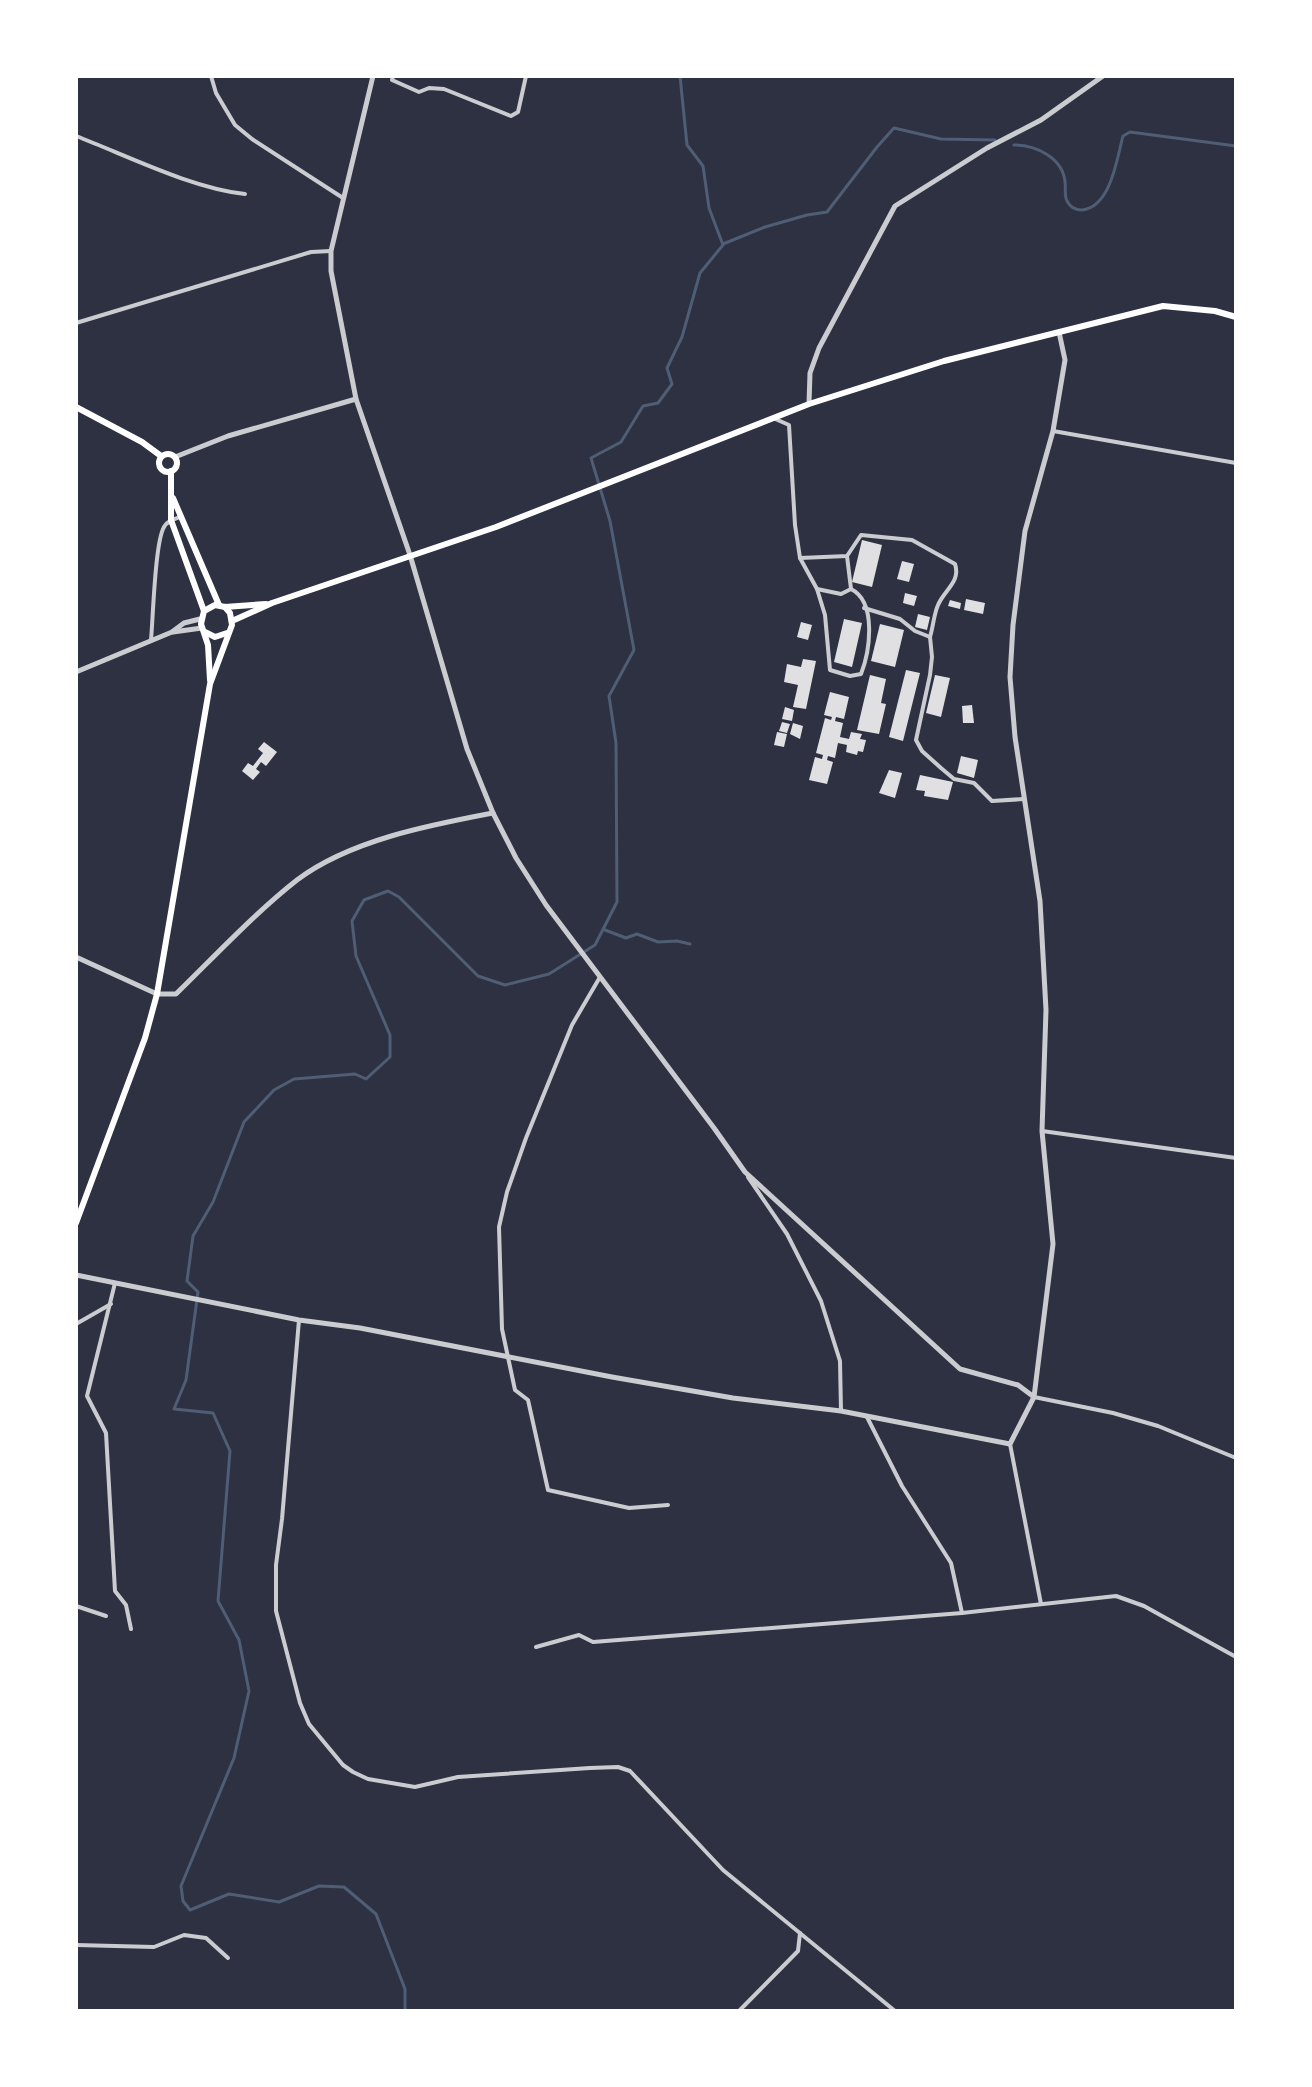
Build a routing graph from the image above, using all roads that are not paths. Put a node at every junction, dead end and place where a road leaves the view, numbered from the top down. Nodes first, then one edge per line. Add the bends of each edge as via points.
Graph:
1 (211, 76) edge
2 (373, 76) edge
3 (393, 76) edge
4 (526, 76) edge
5 (1103, 76) edge
6 (76, 136) edge
7 (245, 194) dead end
8 (344, 199) junction
9 (331, 251) junction
10 (1236, 317) edge
11 (76, 323) edge
12 (1059, 332) junction
13 (356, 399) junction
14 (809, 404) junction
15 (76, 407) edge
16 (773, 418) junction
17 (1053, 431) junction
18 (161, 456) junction
19 (175, 457) junction
20 (1236, 463) edge
21 (171, 471) junction
22 (173, 498) junction
23 (182, 517) junction
24 (171, 520) junction
25 (192, 545) junction
26 (181, 548) junction
27 (410, 555) junction
28 (847, 556) junction
29 (800, 558) junction
30 (817, 589) junction
31 (851, 589) junction
32 (272, 603) junction
33 (222, 606) junction
34 (864, 608) junction
35 (204, 611) junction
36 (200, 619) junction
37 (232, 621) junction
38 (204, 630) junction
39 (229, 631) junction
40 (172, 632) junction
41 (930, 637) junction
42 (151, 640) junction
43 (76, 672) edge
44 (210, 684) junction
45 (1024, 799) junction
46 (493, 813) junction
47 (76, 957) edge
48 (600, 977) junction
49 (157, 994) junction
50 (1042, 1131) junction
51 (1236, 1158) edge
52 (745, 1172) junction
53 (76, 1223) edge
54 (76, 1275) edge
55 (115, 1283) junction
56 (111, 1304) junction
57 (299, 1320) junction
58 (76, 1324) edge
59 (506, 1356) junction
60 (1034, 1397) junction
61 (841, 1411) junction
62 (867, 1417) junction
63 (1010, 1444) junction
64 (1236, 1458) edge
65 (668, 1505) dead end
66 (1041, 1604) junction
67 (76, 1606) edge
68 (962, 1613) junction
69 (106, 1616) dead end
70 (131, 1629) dead end
71 (536, 1647) dead end
72 (1236, 1657) edge
73 (800, 1933) junction
74 (76, 1945) edge
75 (228, 1958) dead end
76 (739, 2011) edge
77 (895, 2011) edge

1 - 8 street via 235,125
2 - 8 street
3 - 4 street via 406,88 444,89 511,116 518,112
5 - 14 street via 895,206 819,348 810,373
6 - 7 street via 225,192
8 - 9 street
9 - 11 street via 311,252
9 - 13 street
10 - 12 main road via 1163,306
12 - 14 main road
12 - 17 street via 1065,360
13 - 19 street
13 - 27 street
14 - 16 main road
15 - 18 main road
16 - 27 main road via 496,527
16 - 29 street via 789,425
17 - 20 street
17 - 45 street via 1025,531 1013,625 1010,677
18 - 19 main road
18 - 21 main road via 160,468
19 - 21 main road
21 - 22 main road
22 - 23 main road
22 - 24 main road
23 - 24 street
23 - 25 main road
24 - 26 main road
24 - 42 street via 163,527
25 - 26 main road
25 - 33 main road
26 - 35 main road
27 - 32 main road
27 - 46 street via 467,749
28 - 29 street
28 - 31 street
28 - 41 street via 861,535 889,536 912,540 955,564 955,580 937,605
29 - 30 street
30 - 31 street via 841,594
30 - 34 street via 830,670 837,674 861,674 864,667 871,637
31 - 34 street
32 - 33 main road
32 - 37 main road
33 - 35 main road
33 - 37 main road
34 - 41 street via 900,619
35 - 36 main road
36 - 38 main road
36 - 40 street
37 - 39 main road
38 - 39 main road via 215,637
38 - 40 street
38 - 44 main road
39 - 44 main road
40 - 42 street
41 - 45 street via 930,675 916,740 922,751 954,779 974,783 992,801
42 - 43 street
44 - 49 main road
45 - 50 street via 1040,901 1046,1010
46 - 48 street via 531,882
46 - 49 street via 424,826 341,855 298,879 176,994
47 - 49 street
48 - 52 street
48 - 59 street via 572,1025 507,1192 499,1227
49 - 53 main road
50 - 51 street
50 - 60 street via 1053,1244
52 - 60 street via 960,1369 1018,1385
52 - 61 street via 787,1234 821,1301 840,1361
54 - 55 street
55 - 56 street
55 - 57 street
56 - 58 street
56 - 70 street via 87,1396 106,1433 115,1591 126,1605
57 - 59 street
57 - 73 street via 276,1611 309,1724 353,1772 415,1787 458,1777 618,1767 630,1771 723,1870
59 - 61 street via 718,1395
59 - 65 street via 515,1390 528,1400 548,1490 629,1508
60 - 63 street
60 - 64 street via 1158,1426
61 - 62 street
62 - 63 street
62 - 68 street via 902,1486 951,1563
63 - 66 street
66 - 68 street
66 - 72 street via 1116,1596
67 - 69 street
68 - 71 street via 593,1642 579,1635
73 - 76 street via 798,1951
73 - 77 street
74 - 75 street via 154,1947 184,1935 206,1938

